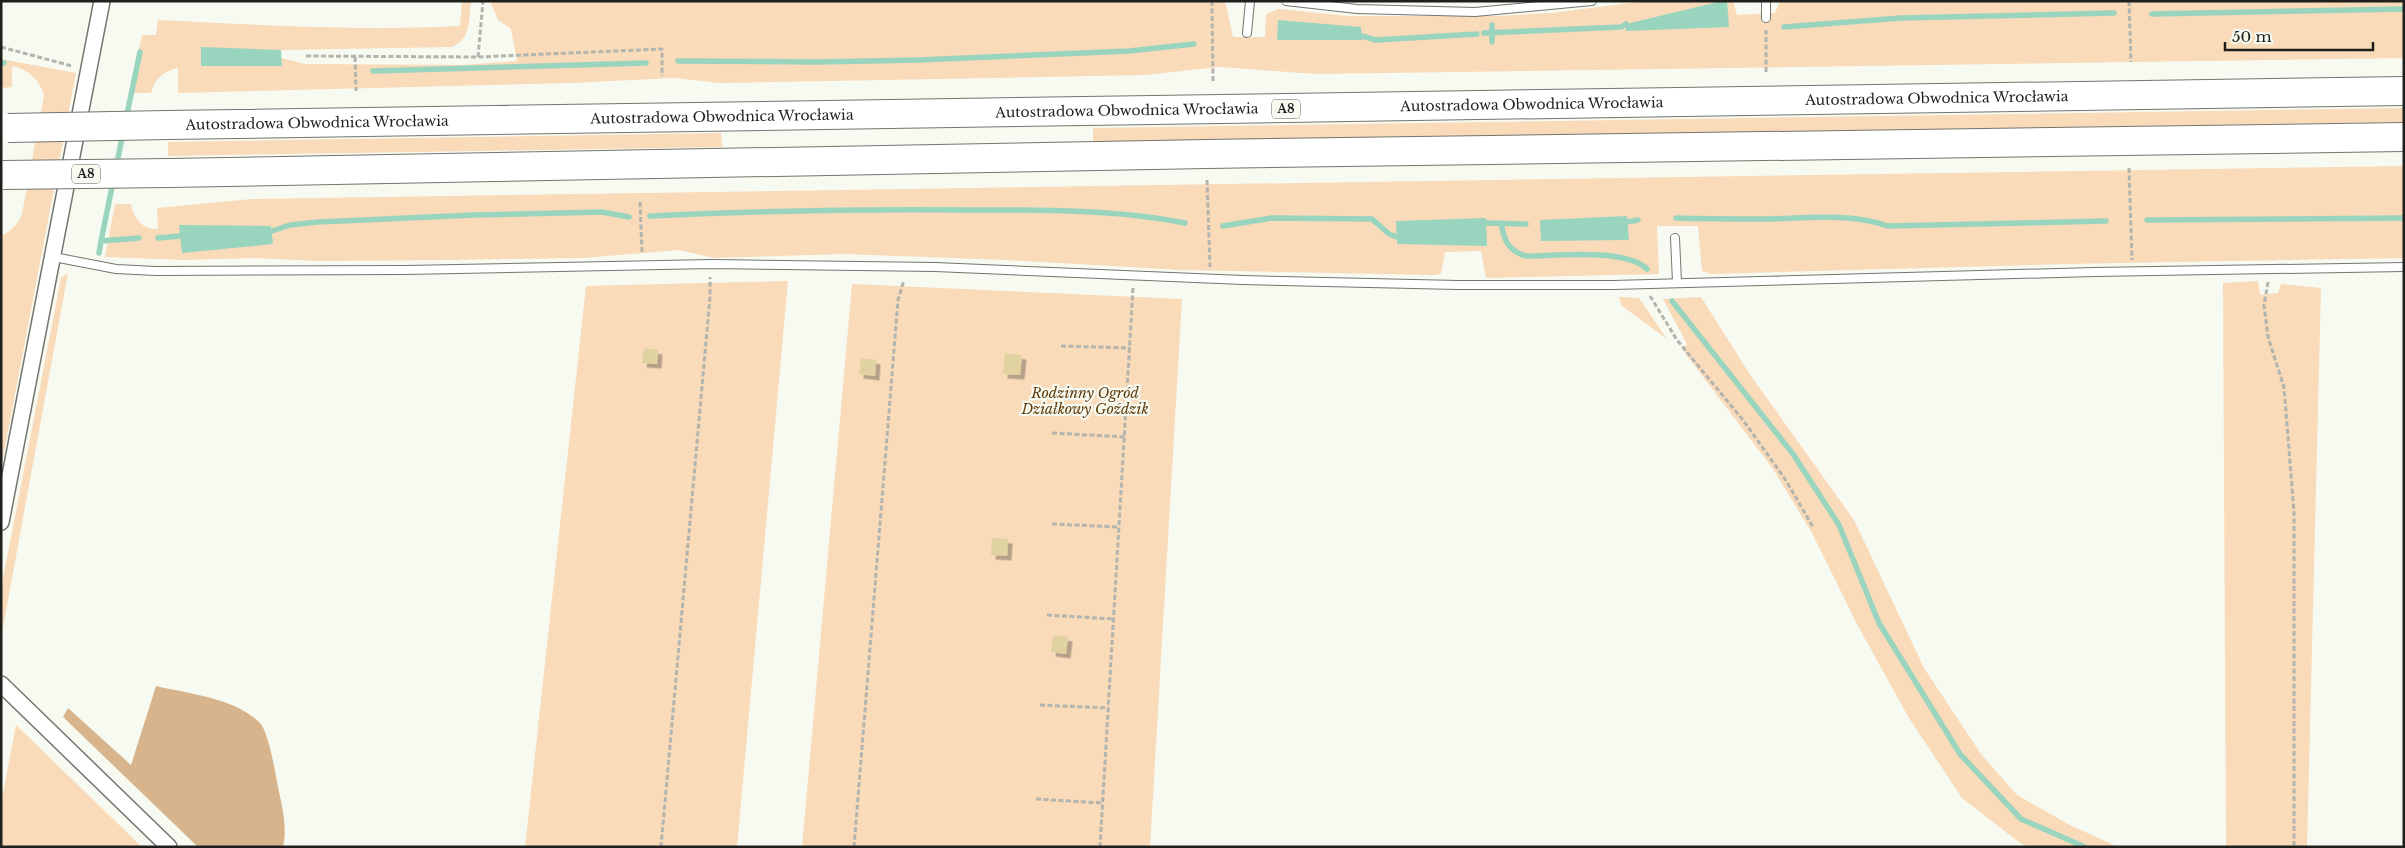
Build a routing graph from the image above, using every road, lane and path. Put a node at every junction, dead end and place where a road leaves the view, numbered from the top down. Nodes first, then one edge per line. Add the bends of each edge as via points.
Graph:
1 (102, 1) edge
2 (483, 1) edge
3 (1212, 1) edge
4 (1250, 1) edge
5 (1286, 1) edge
6 (1592, 1) edge
7 (1766, 1) edge
8 (2129, 1) edge
9 (1766, 18) joint
10 (1247, 33) dead end
11 (1, 48) edge
12 (306, 56) dead end
13 (478, 57) junction
14 (356, 58) junction
15 (2131, 62) dead end
16 (1766, 72) dead end
17 (662, 76) dead end
18 (88, 77) junction
19 (1213, 82) dead end
20 (356, 91) dead end
21 (2404, 91) edge
22 (4, 129) edge
23 (2404, 137) edge
24 (2129, 168) dead end
25 (2, 175) edge
26 (1207, 180) dead end
27 (640, 202) dead end
28 (1675, 238) dead end
29 (54, 257) junction
30 (642, 265) junction
31 (2404, 267) edge
32 (2271, 269) junction
33 (2133, 271) junction
34 (1210, 278) junction
35 (710, 282) dead end
36 (1678, 282) junction
37 (1647, 283) junction
38 (903, 286) dead end
39 (1133, 296) dead end
40 (1061, 346) dead end
41 (1130, 348) junction
42 (1052, 433) dead end
43 (1124, 437) junction
44 (1, 522) edge
45 (1052, 524) dead end
46 (1119, 528) junction
47 (1813, 528) dead end
48 (1047, 615) dead end
49 (1114, 619) junction
50 (1, 684) edge
51 (1040, 705) dead end
52 (1108, 708) junction
53 (1036, 799) dead end
54 (1102, 803) junction
55 (169, 847) edge
56 (660, 847) edge
57 (854, 847) edge
58 (1100, 847) edge
59 (2294, 847) edge

1 - 18 street
2 - 13 path
3 - 19 path
4 - 10 lane
5 - 6 lane via 1357,9 1475,12
7 - 9 lane
8 - 15 path
9 - 16 path
11 - 18 path
12 - 14 path
13 - 14 path
13 - 17 path via 662,49
14 - 20 path
18 - 29 street
21 - 22 highway, Autostradowa Obwodnica Wrocławia / A8, bridge
23 - 25 highway, A8, bridge
24 - 33 path
26 - 34 path
27 - 30 path
28 - 36 lane
29 - 30 lane via 116,269 156,271
29 - 44 street
30 - 34 lane via 935,267
31 - 32 lane
32 - 33 lane
32 - 59 path via 2264,305 2268,337 2284,387 2294,512
33 - 36 lane
34 - 37 lane via 1458,285
35 - 56 path
36 - 37 lane
37 - 47 path via 1650,299 1677,340 1785,479
38 - 57 path via 898,300
39 - 41 path
40 - 41 path
41 - 43 path
42 - 43 path
43 - 46 path
45 - 46 path
46 - 49 path
48 - 49 path
49 - 52 path
50 - 55 street
51 - 52 path
52 - 54 path
53 - 54 path
54 - 58 path

